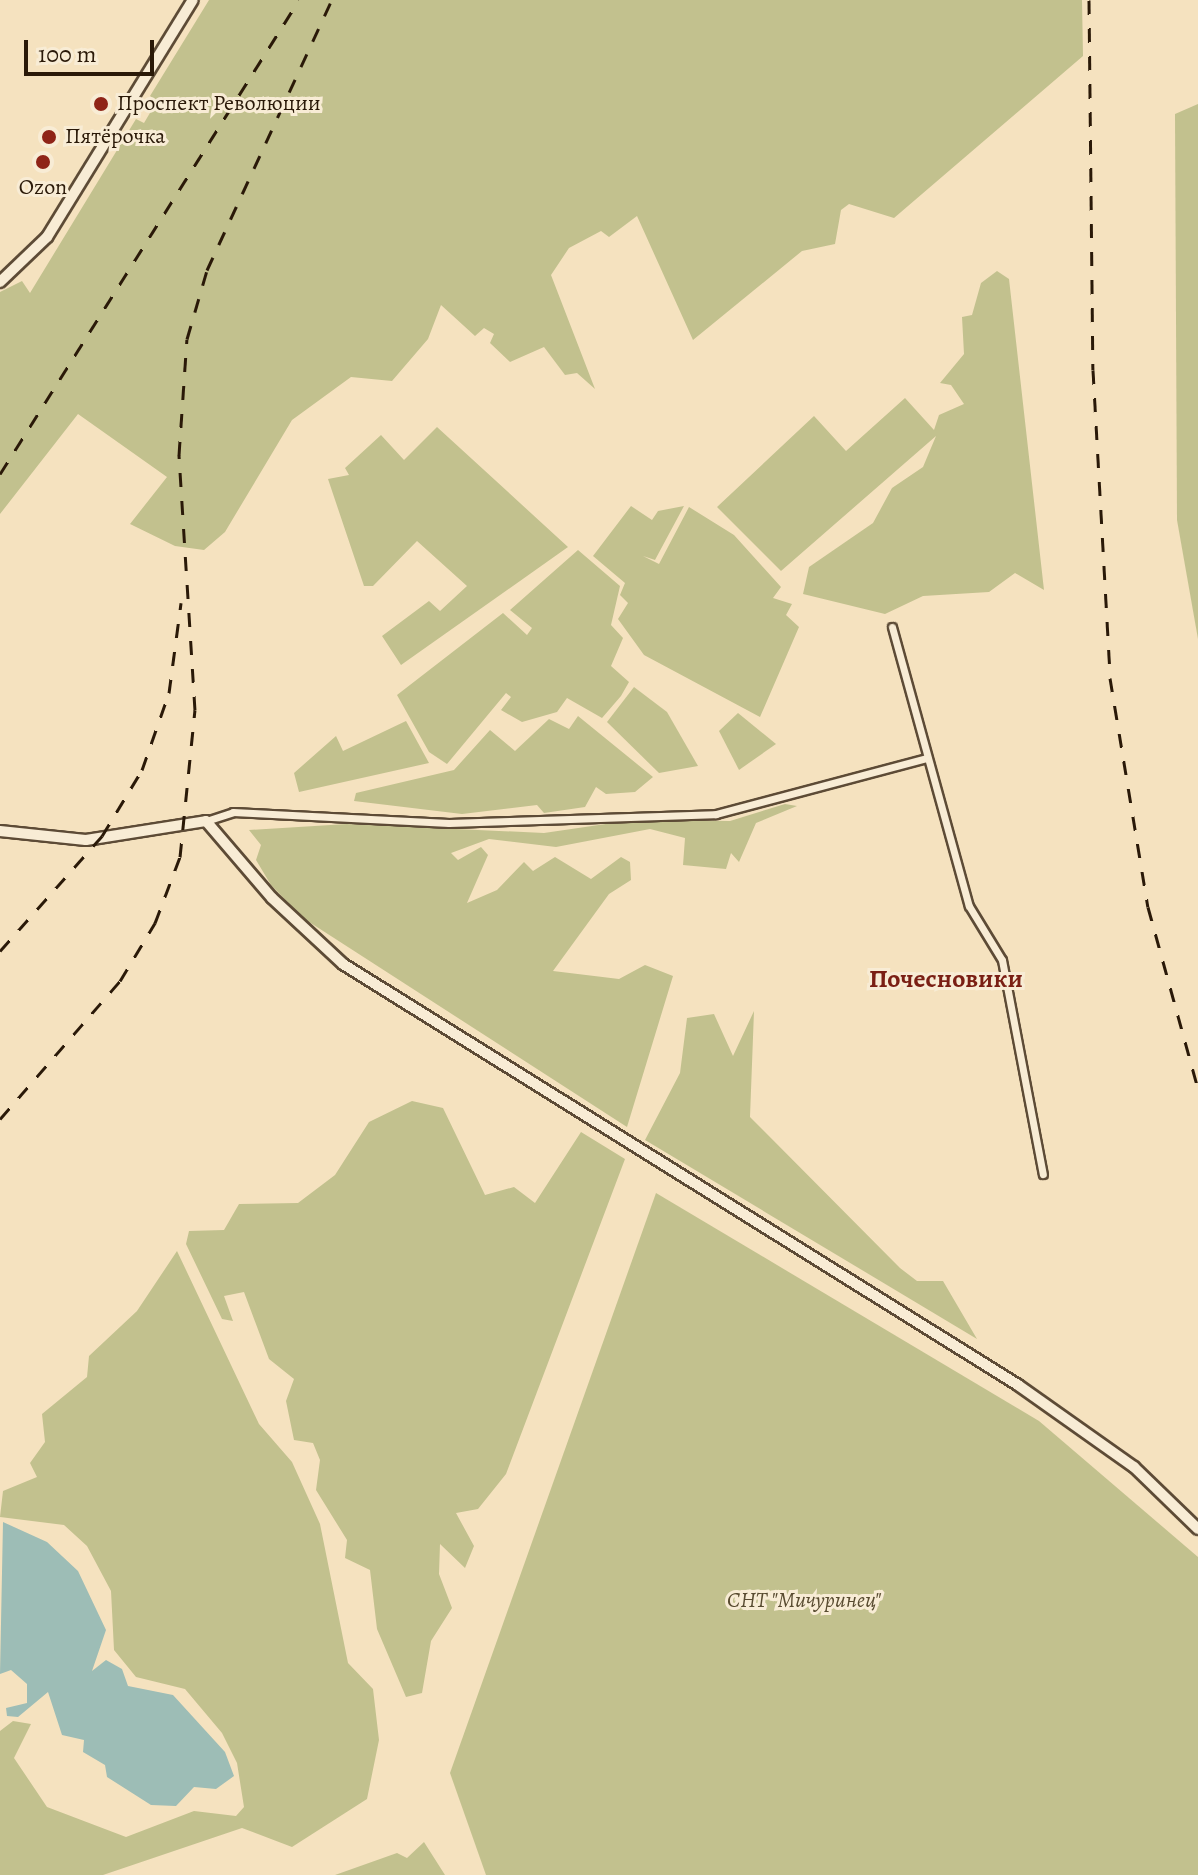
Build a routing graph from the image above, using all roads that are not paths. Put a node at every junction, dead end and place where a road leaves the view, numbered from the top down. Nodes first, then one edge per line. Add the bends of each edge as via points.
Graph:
1 (193, 0) edge
2 (0, 282) edge
3 (892, 627) dead end
4 (926, 758) junction
5 (206, 821) junction
6 (0, 831) edge
7 (1043, 1174) dead end
8 (1198, 1529) edge

1 - 2 street via 28,261
3 - 4 street
4 - 5 street via 716,814 449,823 233,812
4 - 7 street via 969,906 1002,960
5 - 6 street via 86,840
5 - 8 street via 272,898 343,964 1018,1385 1134,1467

